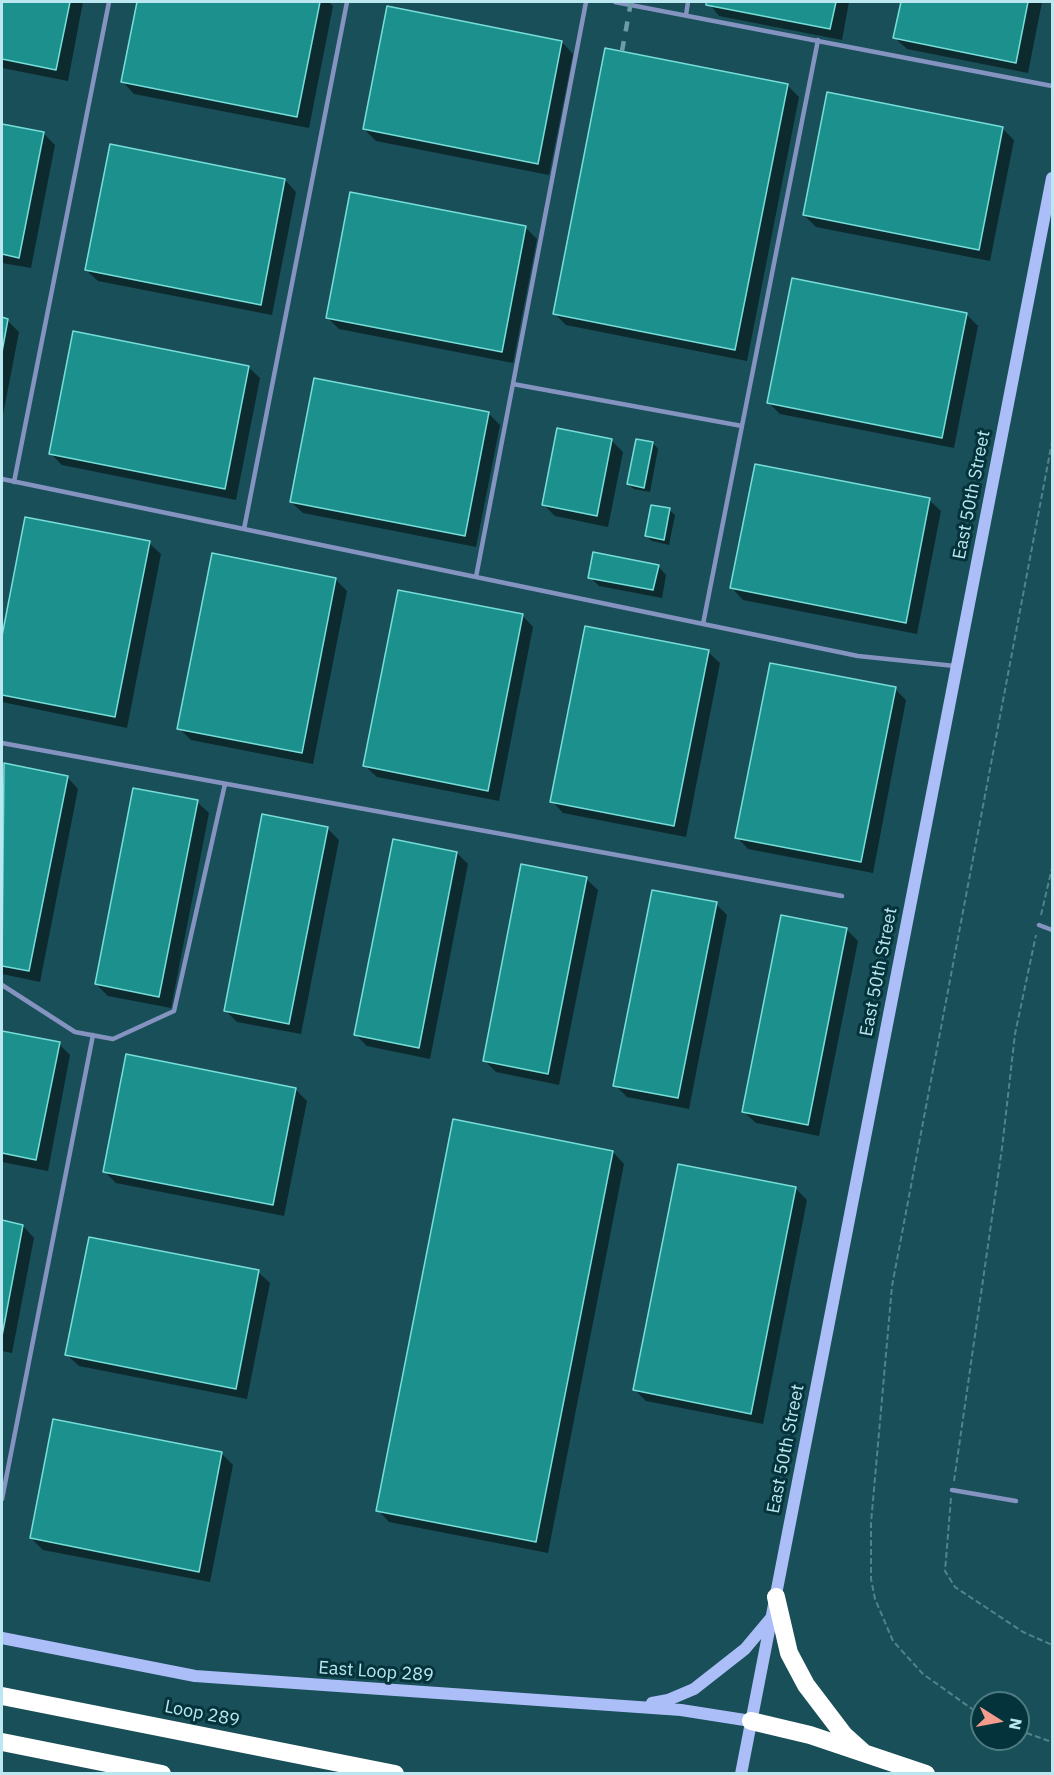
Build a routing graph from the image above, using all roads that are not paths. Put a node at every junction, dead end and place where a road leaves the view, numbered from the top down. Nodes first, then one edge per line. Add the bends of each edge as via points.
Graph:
1 (109, 2) edge
2 (347, 2) edge
3 (586, 2) edge
4 (615, 2) edge
5 (688, 2) edge
6 (686, 15) junction
7 (818, 40) junction
8 (1053, 86) edge
9 (1053, 178) edge
10 (513, 384) junction
11 (742, 426) junction
12 (2, 479) edge
13 (14, 482) junction
14 (244, 529) junction
15 (476, 577) junction
16 (703, 624) junction
17 (957, 666) junction
18 (2, 743) edge
19 (225, 784) junction
20 (842, 896) dead end
21 (1039, 925) road end
22 (1053, 930) edge
23 (2, 984) edge
24 (93, 1035) junction
25 (952, 1490) road end
26 (2, 1499) edge
27 (1016, 1501) dead end
28 (776, 1597) junction
29 (772, 1617) junction
30 (2, 1638) edge
31 (2, 1696) edge
32 (625, 1707) junction
33 (752, 1721) junction
34 (2, 1742) edge
35 (864, 1753) junction
36 (162, 1773) edge
37 (395, 1773) edge
38 (741, 1773) edge
39 (926, 1773) edge

1 - 13 lane
2 - 14 lane
3 - 10 lane
4 - 6 lane
5 - 6 lane
6 - 7 lane
7 - 8 lane
7 - 11 lane
9 - 17 main road, East 50th Street
10 - 11 lane
10 - 15 lane
11 - 16 lane
12 - 13 lane
13 - 14 lane
14 - 15 lane
15 - 16 lane
16 - 17 lane via 858,656
17 - 28 main road, East 50th Street
18 - 19 lane
19 - 20 lane
19 - 24 lane via 174,1011 113,1039
21 - 22 lane
23 - 24 lane via 75,1032
24 - 26 lane
25 - 27 lane
28 - 29 main road, East 50th Street
28 - 35 highway via 789,1653 806,1685 844,1735
29 - 32 main road via 745,1649 694,1689 668,1700
29 - 33 main road, East 50th Street
30 - 32 main road, East Loop 289 via 195,1676
31 - 37 highway, Loop 289
32 - 33 main road, East Loop 289 via 681,1710
33 - 35 highway
33 - 38 main road, East 50th Street
34 - 36 highway
35 - 39 highway

